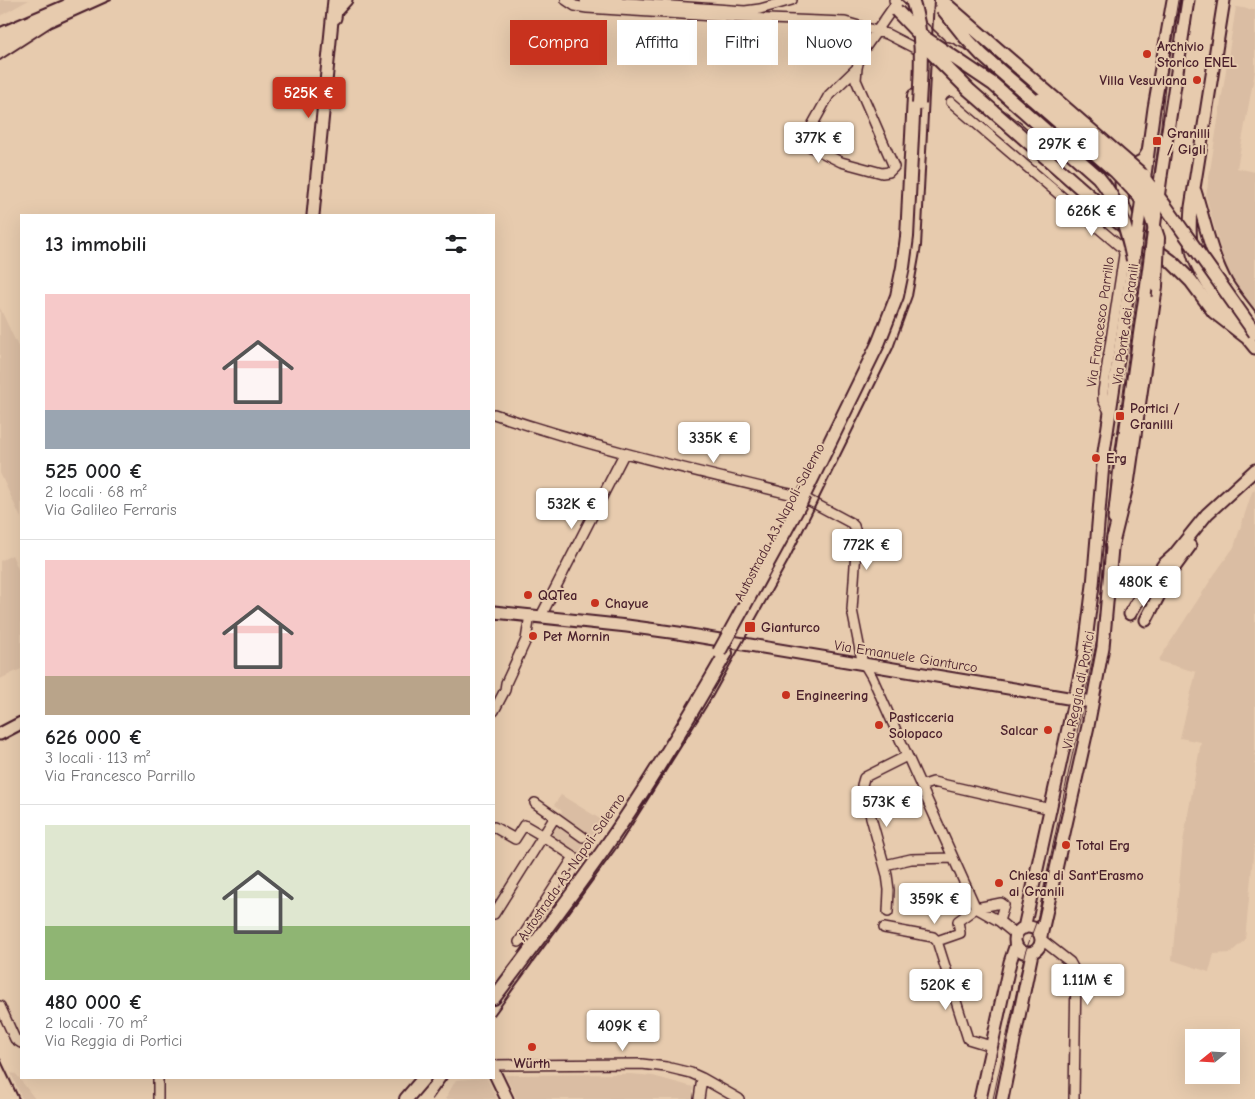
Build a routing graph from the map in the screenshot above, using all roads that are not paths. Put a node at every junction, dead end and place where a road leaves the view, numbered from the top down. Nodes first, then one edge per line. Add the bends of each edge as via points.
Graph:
1 (334, 0) edge
2 (346, 0) edge
3 (566, 0) edge
4 (585, 0) edge
5 (792, 0) edge
6 (912, 0) edge
7 (936, 0) edge
8 (941, 0) edge
9 (1173, 0) edge
10 (1188, 0) edge
11 (1224, 0) edge
12 (897, 2) edge
13 (332, 27) junction
14 (876, 30) junction
15 (940, 42) junction
16 (857, 68) junction
17 (954, 70) junction
18 (917, 100) junction
19 (950, 102) dead end
20 (1148, 152) junction
21 (1130, 167) junction
22 (1140, 176) junction
23 (1194, 187) junction
24 (1152, 188) junction
25 (1118, 207) junction
26 (313, 214) edge
27 (1118, 222) junction
28 (1135, 234) junction
29 (1133, 260) junction
30 (1206, 281) junction
31 (1156, 286) junction
32 (1236, 295) junction
33 (1218, 308) junction
34 (1255, 322) edge
35 (1250, 335) edge
36 (1255, 348) edge
37 (495, 414) edge
38 (1110, 414) junction
39 (1127, 416) joint
40 (624, 454) junction
41 (1255, 470) edge
42 (1255, 481) edge
43 (1112, 545) junction
44 (1178, 557) junction
45 (495, 612) edge
46 (536, 615) junction
47 (1141, 619) junction
48 (722, 652) junction
49 (865, 664) junction
50 (1074, 699) junction
51 (1092, 702) junction
52 (495, 709) edge
53 (20, 724) edge
54 (0, 734) edge
55 (907, 756) junction
56 (921, 786) junction
57 (535, 802) dead end
58 (1051, 809) junction
59 (555, 817) junction
60 (495, 828) edge
61 (543, 836) junction
62 (582, 837) dead end
63 (953, 858) junction
64 (885, 865) junction
65 (976, 908) junction
66 (495, 912) edge
67 (888, 912) dead end
68 (1000, 921) junction
69 (884, 928) dead end
70 (1019, 936) junction
71 (1041, 938) junction
72 (937, 941) junction
73 (519, 942) dead end
74 (1032, 953) junction
75 (495, 987) edge
76 (495, 997) edge
77 (0, 1006) edge
78 (20, 1042) edge
79 (991, 1046) junction
80 (495, 1065) edge
81 (495, 1074) edge
82 (702, 1078) junction
83 (158, 1079) edge
84 (428, 1079) edge
85 (428, 1079) edge
86 (158, 1099) edge
87 (406, 1099) edge
88 (417, 1099) edge
89 (507, 1099) edge
90 (699, 1099) edge
91 (739, 1099) edge
92 (980, 1099) edge
93 (1002, 1099) edge
94 (1074, 1099) edge

1 - 13 main road
2 - 13 main road via 336,11
3 - 14 street via 587,8 829,20
4 - 5 street via 745,11
6 - 18 highway, Autostrada A3 Napoli-Salerno, bridge via 921,46
7 - 31 highway, bridge via 982,55 1140,196 1158,238
8 - 24 highway, bridge via 1125,159
9 - 20 main road, Via Ponte dei Granili
10 - 39 main road, Via Ponte dei Granili, bridge
11 - 23 main road
12 - 14 street
12 - 15 street
12 - 18 highway, Autostrada A3 Napoli-Salerno, bridge via 912,19
12 - 25 highway, bridge via 919,34 993,84 1105,184
12 - 27 highway, bridge via 908,27 968,90
13 - 26 main road
14 - 16 street via 860,55
14 - 17 street via 910,44
15 - 21 street via 998,90 1074,129 1116,162
15 - 22 street, bridge via 1014,79
16 - 16 street via 829,95 804,140 807,145 841,162 882,174 894,167 860,92
17 - 25 street, bridge via 1024,119
17 - 27 street via 1090,187 1108,205
18 - 48 highway, Autostrada A3 Napoli-Salerno via 907,237 897,296 805,501
19 - 38 street, Via Francesco Parrillo via 1123,250 1103,398
20 - 21 main road
20 - 22 main road, Via Ponte dei Granili
21 - 28 main road via 1121,183 1121,194
22 - 24 street, bridge
22 - 29 main road, Via Ponte dei Granili, bridge
22 - 31 street, bridge via 1162,232 1162,260
23 - 30 main road via 1190,226 1192,250 1196,265
23 - 32 main road via 1214,252
24 - 35 highway, bridge
25 - 29 highway, bridge
27 - 28 highway
28 - 33 highway via 1171,261
29 - 38 main road, Via Ponte dei Granili
30 - 32 main road
30 - 33 main road
31 - 43 highway via 1129,468
32 - 34 main road
33 - 35 highway
35 - 36 main road
37 - 40 street
38 - 50 main road, Via Reggia di Portici via 1100,486 1087,638
39 - 43 main road, Via Reggia di Portici
40 - 46 street
40 - 49 street via 798,496 851,523 857,536 852,610
41 - 44 main road via 1207,514
42 - 44 main road via 1231,501
43 - 51 main road, Via Reggia di Portici via 1103,647
44 - 47 main road
44 - 47 main road
44 - 47 main road via 1164,564 1146,588
45 - 46 main road, Via Emanuele Gianturco
46 - 49 main road, Via Emanuele Gianturco via 652,629
46 - 52 street
48 - 75 highway, Autostrada A3 Napoli-Salerno via 626,806
48 - 76 highway, Autostrada A3 Napoli-Salerno via 675,740 631,809
49 - 50 main road, Via Emanuele Gianturco
49 - 55 street
50 - 51 main road, Via Emanuele Gianturco
50 - 58 main road, Via Reggia di Portici
51 - 71 main road, Via Reggia di Portici
53 - 54 main road
55 - 56 street
55 - 64 street via 862,781
56 - 58 street via 933,782
56 - 63 street
57 - 59 street
58 - 70 main road, Via Reggia di Portici
59 - 61 street
59 - 62 street
60 - 61 street via 515,839 524,825
61 - 66 street
61 - 73 street via 574,857
63 - 64 street via 911,859
63 - 65 street
64 - 67 street
65 - 68 street
65 - 68 street via 1003,903
65 - 72 street via 958,921 960,934
68 - 70 street
69 - 72 street via 933,937
70 - 71 main road via 1035,929
70 - 74 main road via 1022,952
70 - 79 main road, Via Reggia di Portici
71 - 74 main road via 1040,947
71 - 94 street via 1060,952 1076,972
72 - 79 street via 968,1040
74 - 93 main road
77 - 78 street
79 - 92 main road, Via Reggia di Portici
80 - 82 street via 642,1064 671,1068
81 - 89 main road
82 - 90 street
82 - 91 street
83 - 86 street
84 - 87 highway
85 - 88 highway

